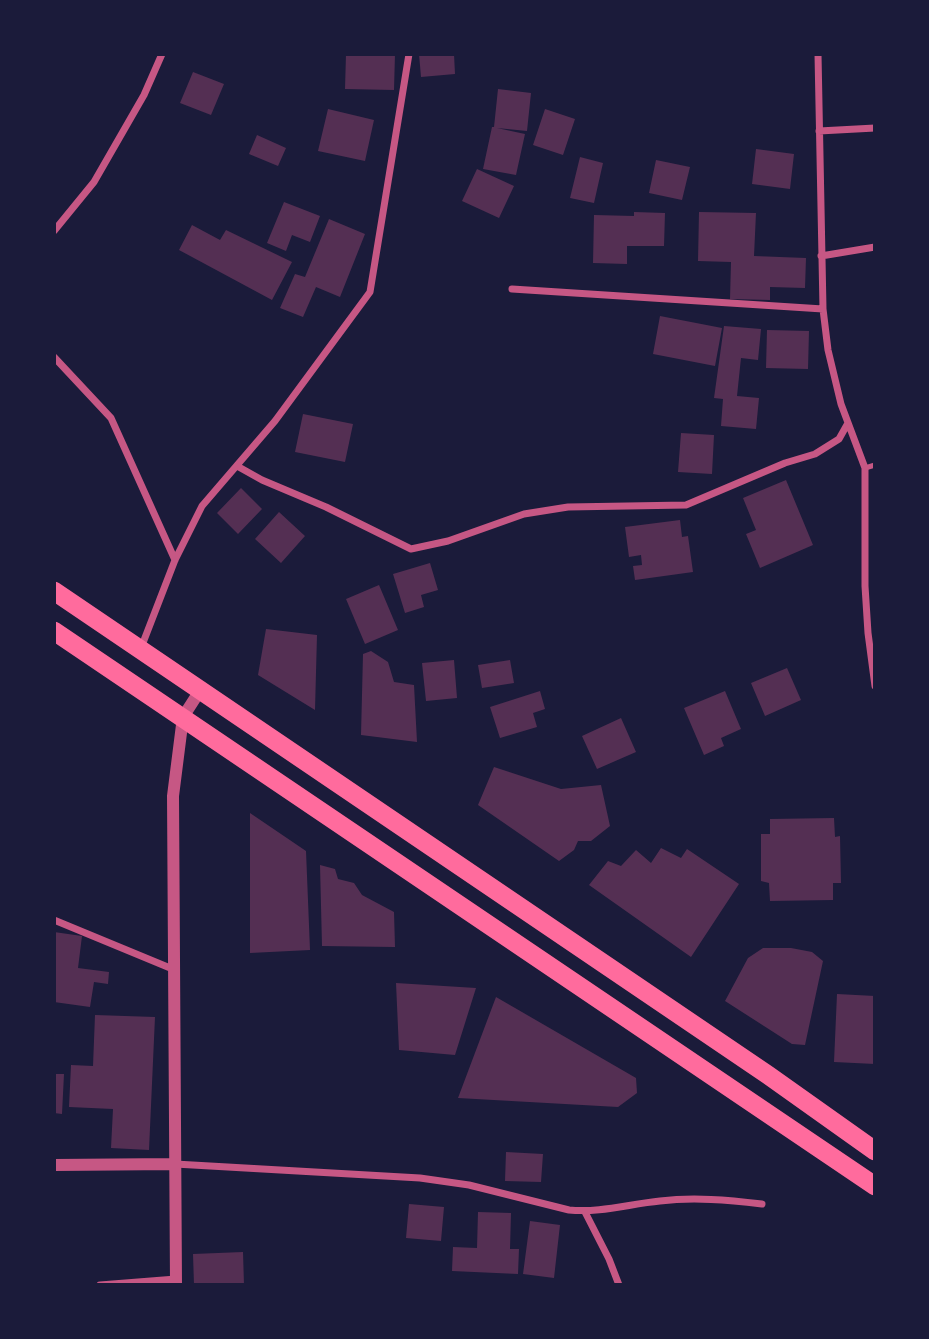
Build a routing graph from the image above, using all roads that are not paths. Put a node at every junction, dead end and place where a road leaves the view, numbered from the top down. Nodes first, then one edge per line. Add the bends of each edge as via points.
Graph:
1 (162, 54) edge
2 (409, 54) edge
3 (818, 54) edge
4 (875, 128) edge
5 (819, 131) junction
6 (54, 231) edge
7 (875, 247) edge
8 (821, 256) junction
9 (512, 289) dead end
10 (823, 309) junction
11 (54, 357) edge
12 (848, 423) junction
13 (237, 466) junction
14 (875, 466) edge
15 (865, 467) junction
16 (175, 560) junction
17 (54, 591) edge
18 (54, 631) edge
19 (141, 648) junction
20 (875, 686) edge
21 (201, 689) junction
22 (183, 717) junction
23 (54, 920) edge
24 (175, 970) junction
25 (875, 1151) edge
26 (174, 1164) junction
27 (54, 1165) edge
28 (875, 1186) edge
29 (762, 1204) dead end
30 (584, 1212) junction
31 (176, 1282) edge
32 (100, 1285) edge
33 (619, 1285) edge

1 - 6 street via 94,182
2 - 13 street via 370,292
3 - 5 street
4 - 5 street
5 - 8 street
7 - 8 street
8 - 10 street
9 - 10 street
10 - 12 street via 828,350
11 - 16 street via 111,418
12 - 13 street via 839,439 815,454 686,505 568,507 524,514 411,549
12 - 15 street
13 - 16 street via 202,506
14 - 15 lane
15 - 20 street via 865,586
16 - 19 street
17 - 19 highway
18 - 22 highway
19 - 21 highway
21 - 22 street
21 - 25 highway
22 - 24 street via 173,796
22 - 28 highway
23 - 24 street
24 - 26 street
26 - 27 street
26 - 30 street via 420,1178
26 - 31 street
29 - 30 street via 669,1200
30 - 33 street
31 - 32 street

